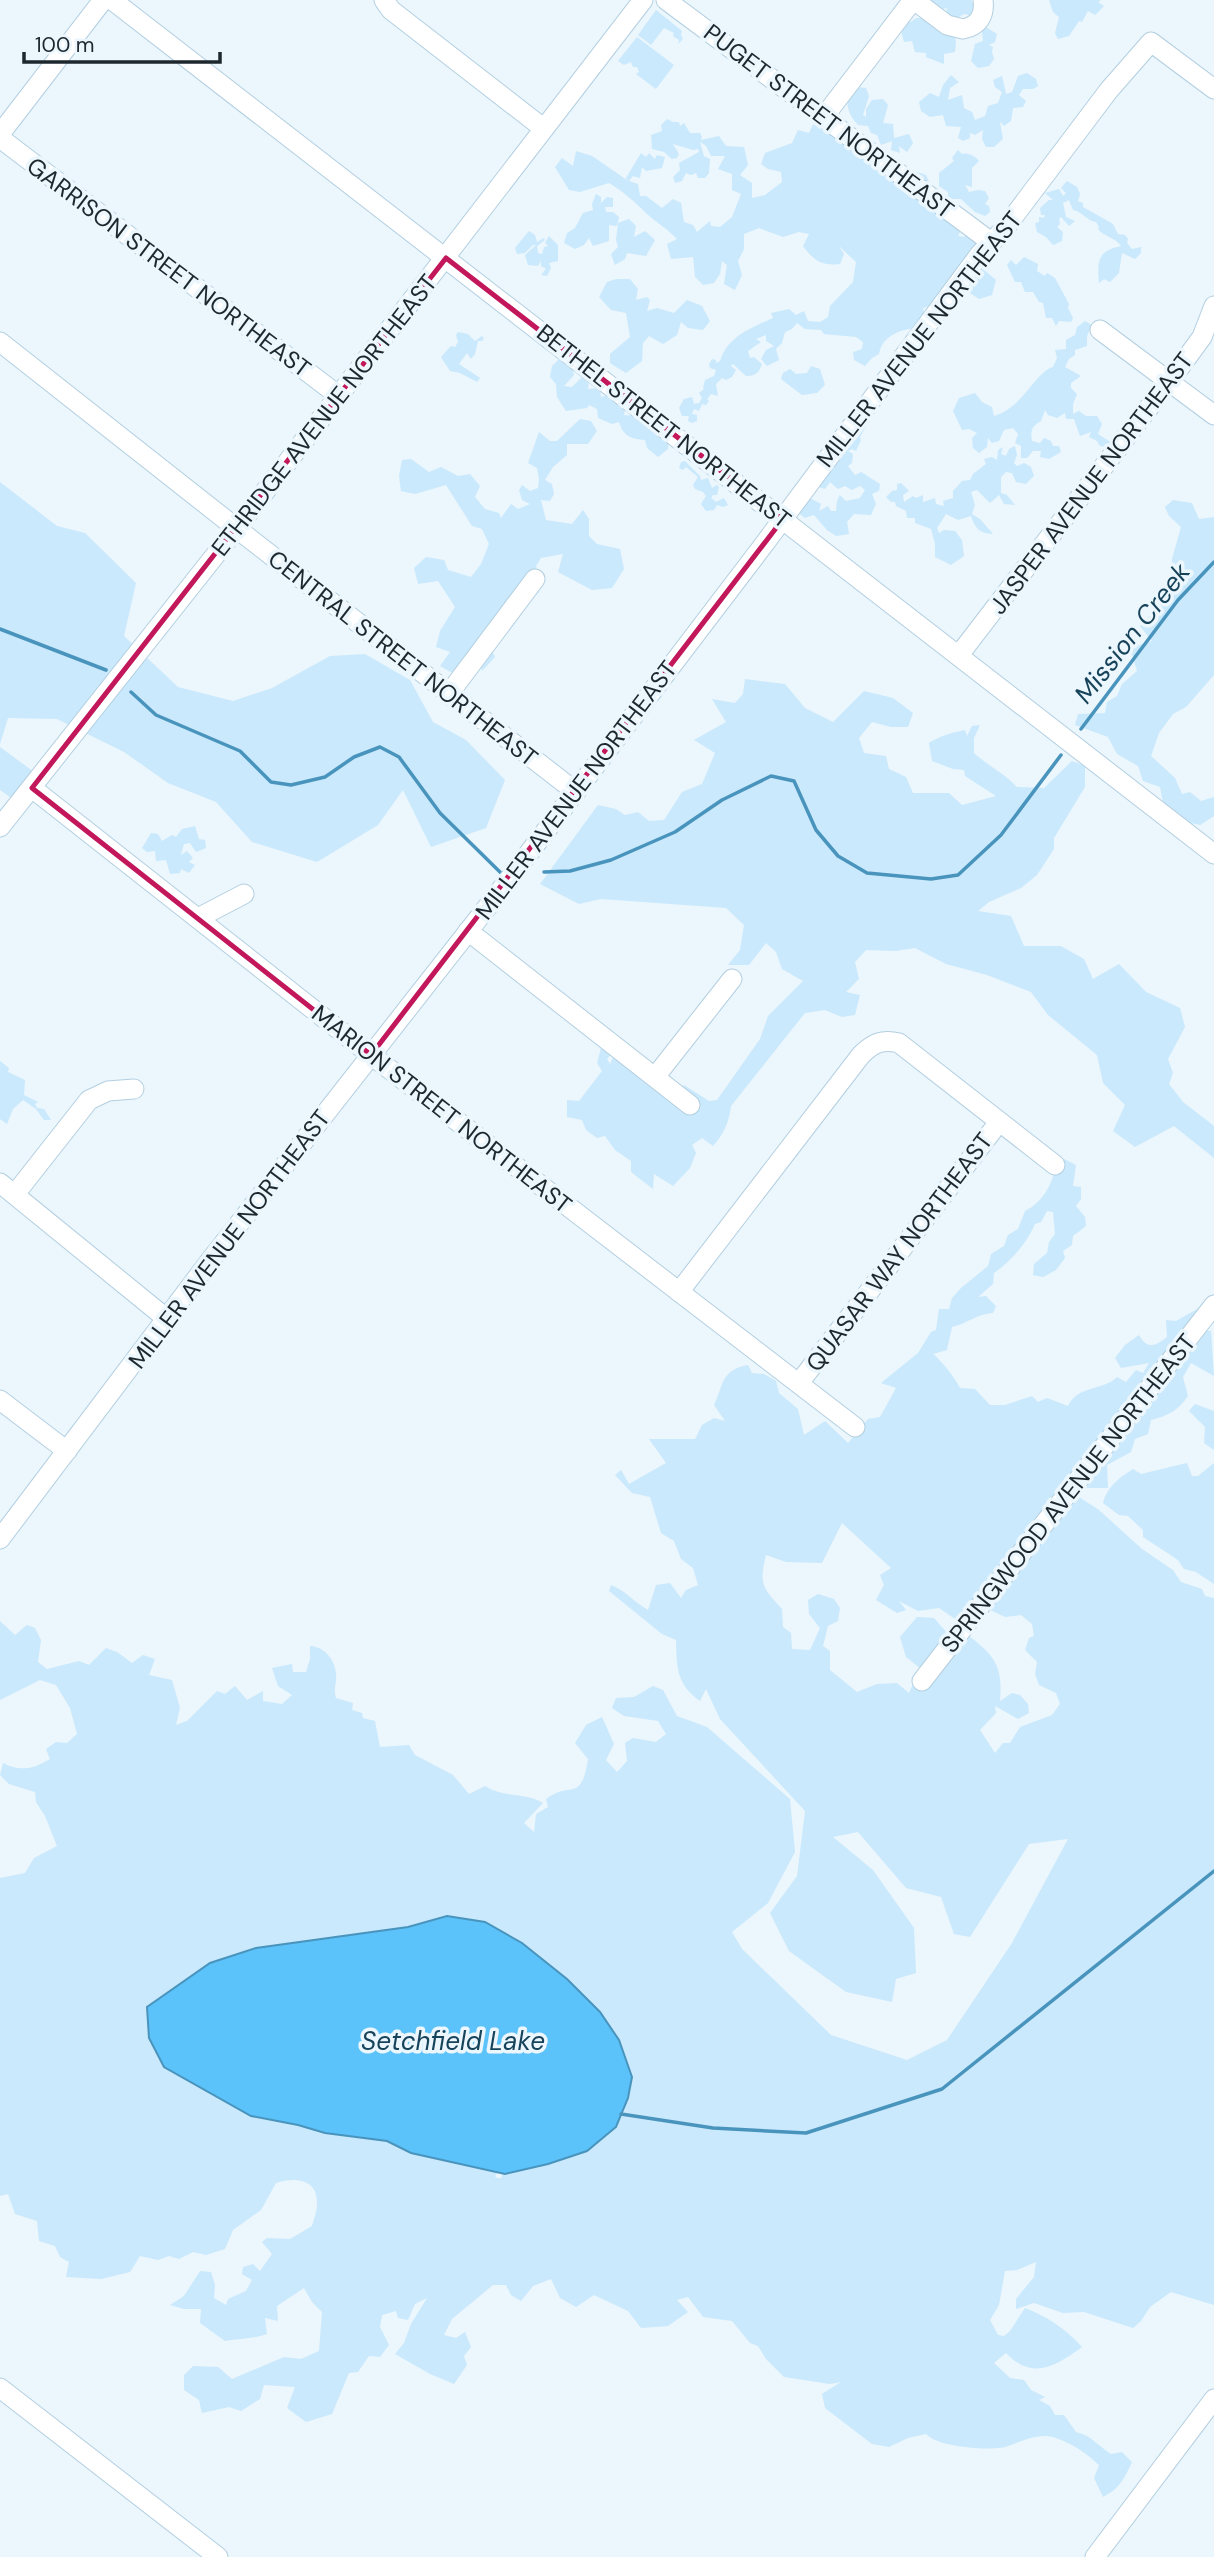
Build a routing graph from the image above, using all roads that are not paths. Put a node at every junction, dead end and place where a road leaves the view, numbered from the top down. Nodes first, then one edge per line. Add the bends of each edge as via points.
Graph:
1 (103, 0) edge
2 (112, 0) edge
3 (384, 0) edge
4 (643, 0) edge
5 (666, 0) edge
6 (913, 0) edge
7 (983, 0) edge
8 (1214, 89) edge
9 (823, 118) junction
10 (543, 128) junction
11 (0, 136) edge
12 (991, 242) junction
13 (446, 258) junction
14 (1214, 306) edge
15 (1100, 330) dead end
16 (0, 342) edge
17 (1170, 382) junction
18 (339, 396) junction
19 (1214, 415) edge
20 (783, 519) junction
21 (236, 529) junction
22 (535, 579) dead end
23 (959, 655) junction
24 (448, 695) junction
25 (32, 788) junction
26 (576, 792) junction
27 (0, 827) edge
28 (1214, 855) edge
29 (244, 894) dead end
30 (198, 918) junction
31 (468, 932) junction
32 (732, 978) dead end
33 (371, 1055) junction
34 (655, 1077) junction
35 (134, 1089) dead end
36 (690, 1105) dead end
37 (999, 1122) junction
38 (1055, 1165) dead end
39 (8, 1189) edge
40 (679, 1292) junction
41 (1214, 1305) edge
42 (167, 1319) junction
43 (799, 1383) junction
44 (0, 1400) edge
45 (855, 1427) dead end
46 (67, 1451) junction
47 (0, 1539) edge
48 (922, 1681) dead end
49 (0, 2388) edge
50 (1214, 2399) edge
51 (218, 2557) edge
52 (1095, 2557) edge

1 - 11 street
2 - 13 street, BETHEL STREET NORTHEAST
3 - 10 street
4 - 10 street, ETHRIDGE AVENUE NORTHEAST
5 - 9 street, PUGET STREET NORTHEAST
6 - 7 street via 947,25 964,29 978,22
6 - 9 street
8 - 12 street, MILLER AVENUE NORTHEAST via 1151,42
9 - 12 street, PUGET STREET NORTHEAST
10 - 13 street, ETHRIDGE AVENUE NORTHEAST
11 - 18 street, GARRISON STREET NORTHEAST
12 - 20 street, MILLER AVENUE NORTHEAST
13 - 18 street, ETHRIDGE AVENUE NORTHEAST
13 - 20 street, BETHEL STREET NORTHEAST
14 - 17 street, JASPER AVENUE NORTHEAST via 1202,337
15 - 17 street
16 - 21 street, CENTRAL STREET NORTHEAST
17 - 19 street
17 - 23 street, JASPER AVENUE NORTHEAST
18 - 21 street, ETHRIDGE AVENUE NORTHEAST
20 - 23 street, BETHEL STREET NORTHEAST
20 - 26 street, MILLER AVENUE NORTHEAST
21 - 24 street, CENTRAL STREET NORTHEAST
21 - 25 street, ETHRIDGE AVENUE NORTHEAST
22 - 24 street
23 - 28 street, BETHEL STREET NORTHEAST
24 - 26 street, CENTRAL STREET NORTHEAST
25 - 27 street, ETHRIDGE AVENUE NORTHEAST
25 - 30 street, MARION STREET NORTHEAST
26 - 31 street, MILLER AVENUE NORTHEAST
29 - 30 street
30 - 33 street, MARION STREET NORTHEAST
31 - 33 street, MILLER AVENUE NORTHEAST
31 - 34 street
32 - 34 street
33 - 40 street, MARION STREET NORTHEAST
33 - 42 street, MILLER AVENUE NORTHEAST
34 - 36 street
35 - 39 street via 108,1091 89,1100
37 - 38 street
37 - 40 street via 899,1044 886,1040 868,1049
37 - 43 street, QUASAR WAY NORTHEAST
39 - 42 street
40 - 43 street, MARION STREET NORTHEAST
41 - 48 street, SPRINGWOOD AVENUE NORTHEAST
42 - 46 street, MILLER AVENUE NORTHEAST
43 - 45 street, MARION STREET NORTHEAST
44 - 46 street
46 - 47 street, MILLER AVENUE NORTHEAST
49 - 51 street
50 - 52 street

